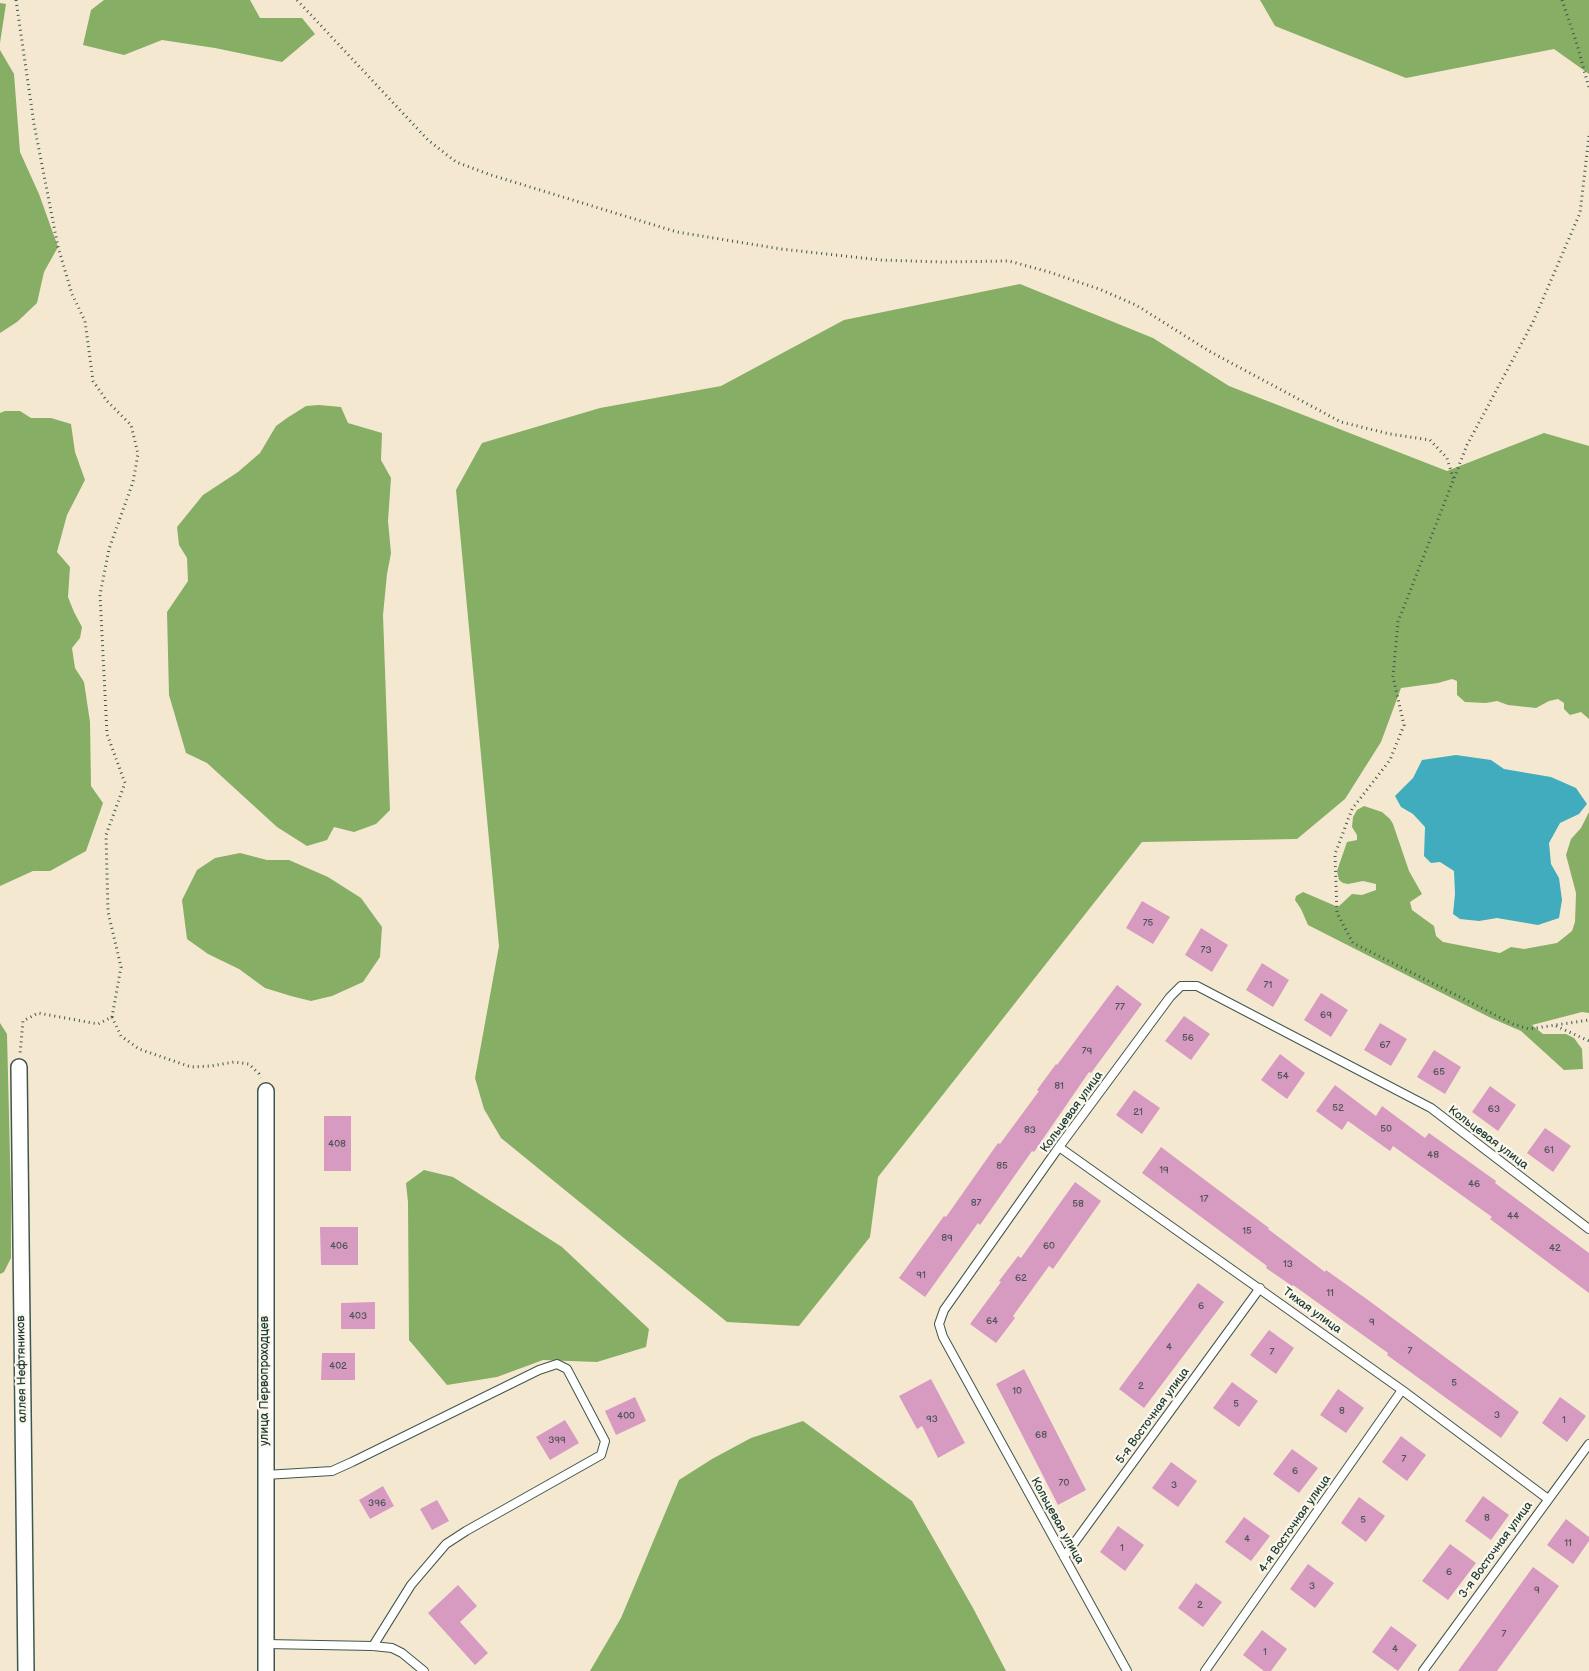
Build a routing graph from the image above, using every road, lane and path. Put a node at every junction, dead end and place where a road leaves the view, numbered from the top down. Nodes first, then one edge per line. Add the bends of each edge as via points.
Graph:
1 (16, 0) edge
2 (297, 0) edge
3 (1562, 0) edge
4 (1589, 88) edge
5 (1589, 136) edge
6 (1454, 481) junction
7 (112, 1017) junction
8 (1589, 1020) edge
9 (1555, 1026) junction
10 (1589, 1041) edge
11 (19, 1067) joint
12 (266, 1091) joint
13 (1059, 1147) junction
14 (1589, 1229) edge
15 (1260, 1288) junction
16 (1402, 1390) junction
17 (1589, 1444) edge
18 (265, 1475) junction
19 (1548, 1499) junction
20 (1064, 1557) junction
21 (266, 1644) junction
22 (373, 1646) junction
23 (26, 1671) edge
24 (266, 1671) edge
25 (424, 1671) edge
26 (1127, 1671) edge
27 (1205, 1671) edge
28 (1423, 1671) edge

1 - 7 path via 34,124 58,247 72,294 85,321 93,381 131,425 138,454 133,482 108,549 100,595 106,734 125,783 106,835 108,912 121,967
2 - 6 path via 428,140 456,162 677,232 781,249 880,260 1009,261 1049,272 1136,305 1209,351 1341,422 1430,440 1447,458
3 - 4 path
5 - 6 path via 1580,213 1533,322 1468,446
6 - 9 path via 1398,622 1393,677 1404,725 1390,760 1352,809 1336,854 1337,913 1353,943 1513,1024 1530,1029
7 - 11 path via 98,1024 38,1013 24,1021
7 - 12 path via 121,1036 139,1049 191,1066 234,1062 249,1064
8 - 9 path
9 - 10 path
11 - 23 street, аллея Нефтяников
12 - 18 street, улица Первопроходцев
13 - 14 lane, Кольцевая улица via 1170,997 1181,986 1197,986 1432,1108
13 - 15 lane, Тихая улица
13 - 20 lane, Кольцевая улица via 944,1310 939,1324 942,1336
15 - 16 lane, Тихая улица
15 - 20 lane, 5-я Восточная улица
16 - 19 lane, Тихая улица
16 - 27 lane, 4-я Восточная улица
17 - 19 lane, 3-я Восточная улица
18 - 21 street, улица Первопроходцев
18 - 22 lane via 332,1471 539,1370 557,1364 567,1368 605,1441 601,1456 446,1544 411,1585
19 - 28 lane, 3-я Восточная улица
20 - 26 lane, Кольцевая улица
21 - 22 lane
21 - 24 street, улица Первопроходцев
22 - 25 lane via 392,1648

